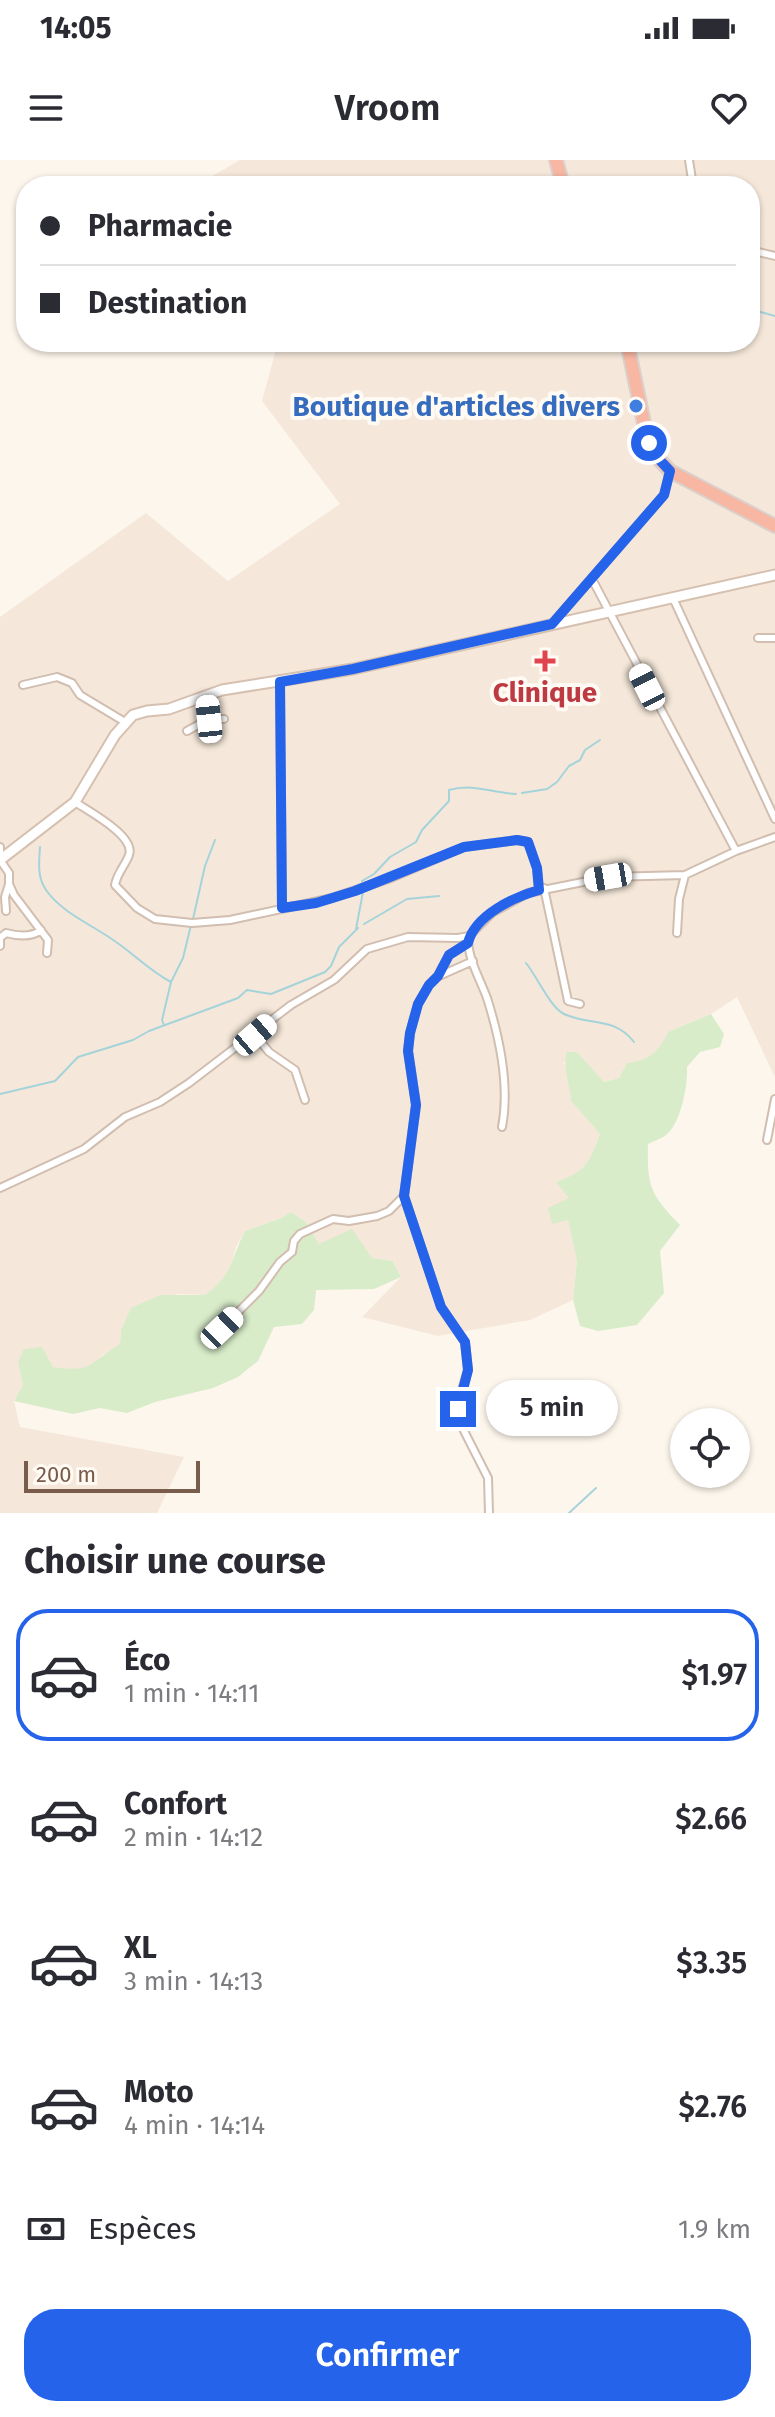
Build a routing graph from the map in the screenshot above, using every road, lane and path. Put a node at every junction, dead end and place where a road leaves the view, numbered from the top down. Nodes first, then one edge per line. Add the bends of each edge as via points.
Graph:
1 (629, 352) edge
2 (670, 471) junction
3 (775, 526) edge
4 (775, 575) edge
5 (592, 579) junction
6 (673, 598) junction
7 (609, 613) junction
8 (552, 624) junction
9 (758, 638) dead end
10 (775, 638) edge
11 (280, 682) junction
12 (23, 685) dead end
13 (206, 696) junction
14 (209, 719) junction
15 (224, 719) dead end
16 (125, 722) junction
17 (187, 731) dead end
18 (75, 802) junction
19 (775, 819) edge
20 (775, 837) edge
21 (0, 847) edge
22 (736, 851) junction
23 (0, 860) edge
24 (685, 875) junction
25 (9, 884) junction
26 (542, 889) junction
27 (282, 908) junction
28 (6, 911) dead end
29 (41, 930) junction
30 (677, 933) dead end
31 (468, 939) junction
32 (0, 946) edge
33 (47, 953) dead end
34 (473, 961) junction
35 (438, 976) junction
36 (580, 1004) dead end
37 (255, 1035) junction
38 (775, 1099) edge
39 (305, 1100) dead end
40 (502, 1127) dead end
41 (767, 1140) dead end
42 (0, 1188) edge
43 (404, 1196) junction
44 (222, 1328) dead end
45 (489, 1513) edge

1 - 2 highway via 649,443
2 - 3 highway
2 - 5 street via 664,495
4 - 6 main road
5 - 7 street
5 - 8 street
6 - 7 main road
6 - 19 street
7 - 8 main road
7 - 22 street
8 - 11 main road
9 - 10 street
11 - 13 main road
11 - 27 street
12 - 16 street via 57,677
13 - 14 street
13 - 16 main road via 133,715
14 - 15 street
14 - 17 street
16 - 18 main road
18 - 23 main road
18 - 27 street via 123,836 130,849 115,885 155,919 207,923
20 - 22 street
21 - 23 street
22 - 24 street
23 - 25 street
24 - 26 street via 608,877
24 - 30 street
25 - 28 street
25 - 29 street
26 - 27 street via 528,842 517,840 464,847 348,893
26 - 31 street via 500,908
26 - 36 street via 555,931 563,990 568,1001
29 - 32 street via 36,935 6,933
29 - 33 street via 48,940
31 - 34 street
31 - 35 street via 449,955
31 - 37 street via 408,937 367,949 334,980 291,1005
34 - 35 street
34 - 40 street via 506,1083
35 - 43 street via 418,1004 410,1033 416,1105
37 - 39 street via 295,1070
37 - 42 street via 84,1149
38 - 41 street
43 - 44 street via 377,1216 333,1219 300,1234 292,1252
43 - 45 street via 441,1307 465,1342 468,1370 458,1419 488,1478

